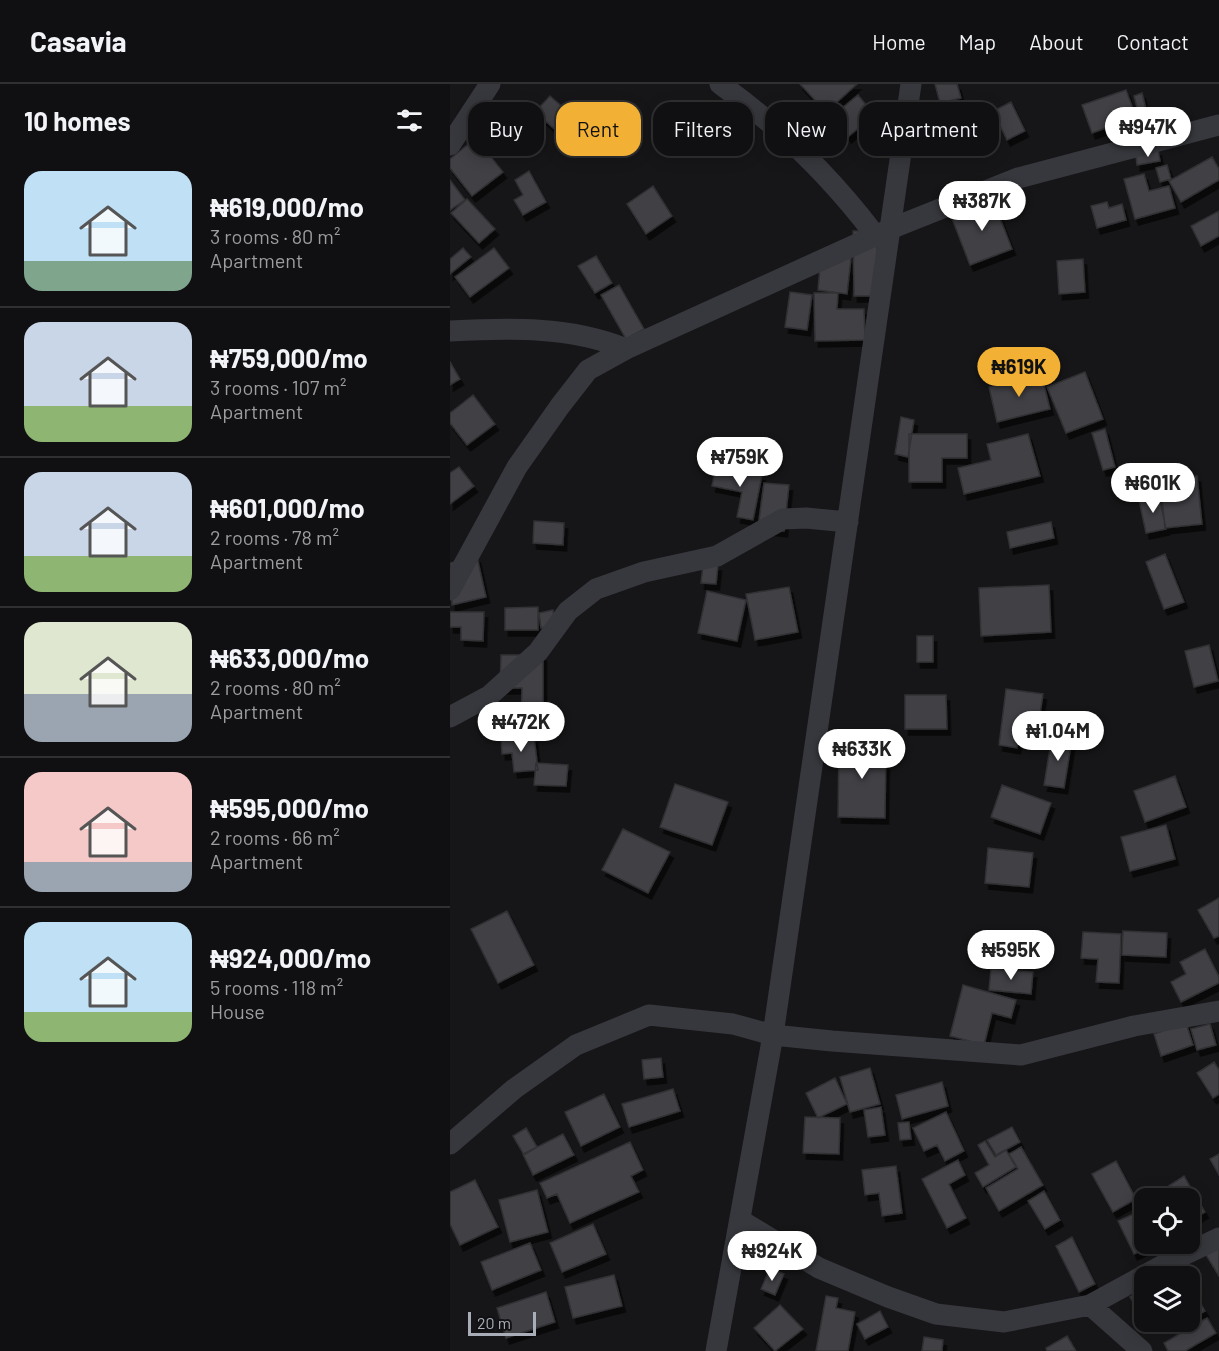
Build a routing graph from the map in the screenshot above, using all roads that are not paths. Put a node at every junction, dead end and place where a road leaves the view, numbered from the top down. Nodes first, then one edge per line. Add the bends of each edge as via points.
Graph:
1 (490, 84) edge
2 (720, 84) edge
3 (911, 84) edge
4 (1219, 125) edge
5 (450, 145) edge
6 (883, 232) junction
7 (450, 331) edge
8 (626, 349) junction
9 (848, 522) junction
10 (450, 590) edge
11 (450, 717) edge
12 (1219, 1011) edge
13 (773, 1035) junction
14 (454, 1136) edge
15 (740, 1220) junction
16 (1219, 1239) edge
17 (1090, 1305) junction
18 (716, 1351) edge
19 (1142, 1351) edge

1 - 5 street
2 - 6 street via 818,167
3 - 6 street
4 - 6 street via 1018,178
6 - 8 street
6 - 9 street
7 - 8 street via 501,328 556,332 610,342
8 - 10 street via 588,370 560,406 517,467
9 - 11 street via 783,519 717,556 644,572 596,589 568,611 538,652 489,696
9 - 13 street
12 - 13 street via 1134,1026 1021,1055
13 - 14 street via 733,1024 649,1015 576,1045
13 - 15 street
15 - 17 street via 819,1268 936,1314 1004,1322
15 - 18 street
16 - 17 street
17 - 19 street

